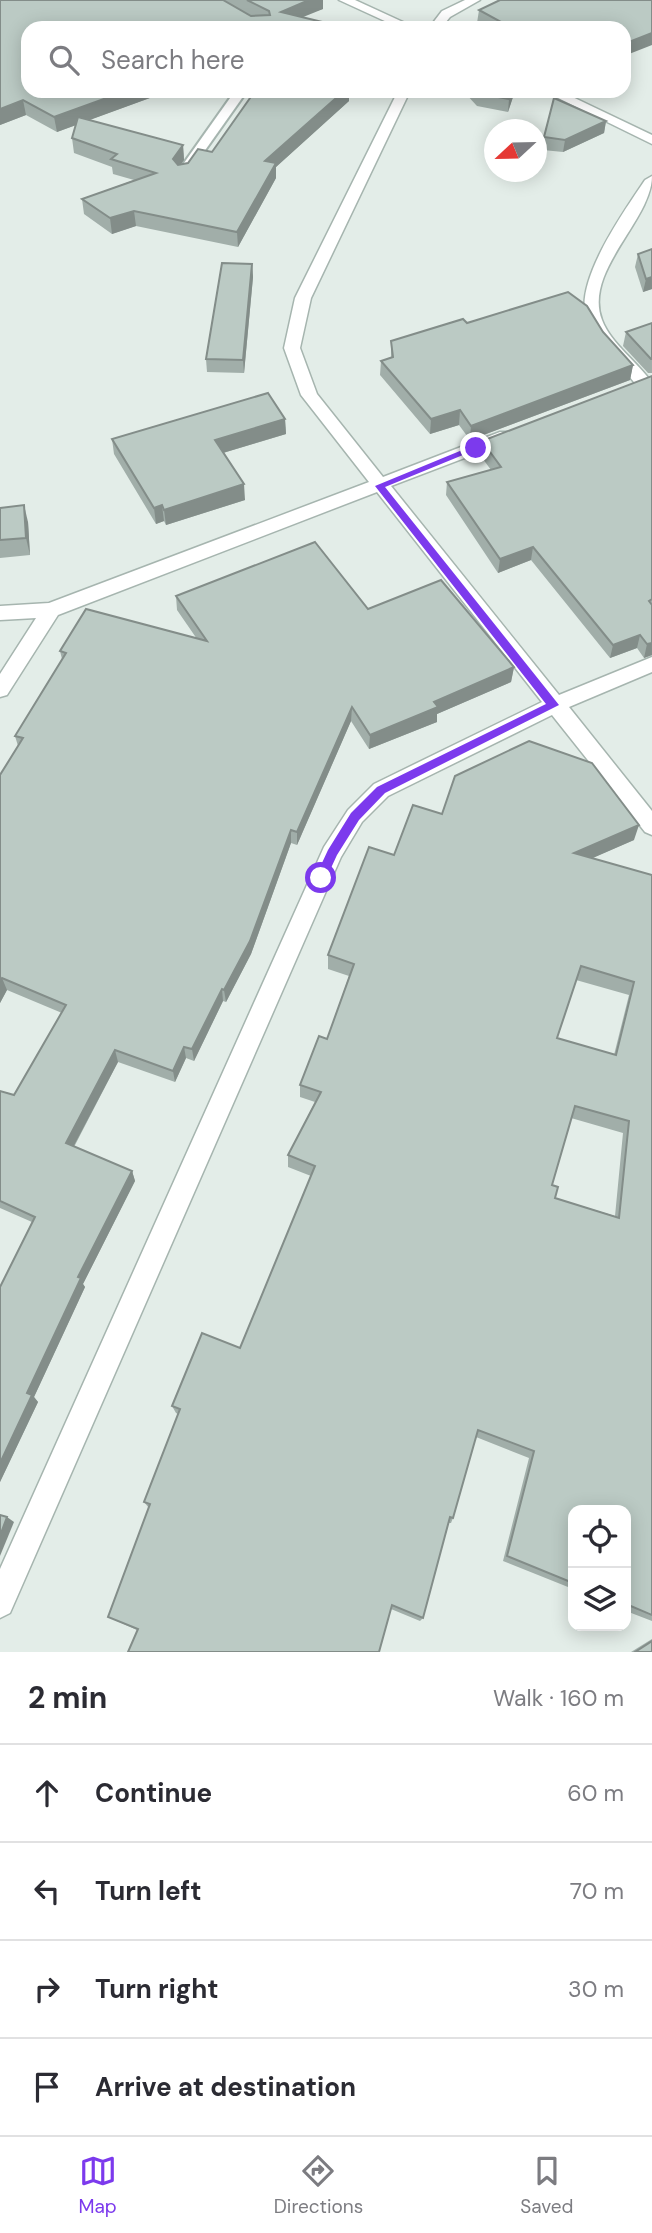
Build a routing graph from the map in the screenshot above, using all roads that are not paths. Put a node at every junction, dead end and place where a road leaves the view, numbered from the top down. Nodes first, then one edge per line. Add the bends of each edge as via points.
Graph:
1 (345, 0) edge
2 (474, 0) edge
3 (394, 21) edge
4 (440, 21) edge
5 (235, 98) edge
6 (401, 98) edge
7 (565, 98) edge
8 (652, 140) edge
9 (183, 174) edge
10 (652, 180) edge
11 (643, 383) edge
12 (518, 432) edge
13 (379, 486) junction
14 (51, 610) junction
15 (0, 613) edge
16 (652, 664) edge
17 (0, 691) edge
18 (554, 705) junction
19 (652, 826) edge
20 (0, 1603) edge

1 - 3 street
2 - 4 street
5 - 9 lane
6 - 13 street via 303,298 292,348 309,395
7 - 8 street
10 - 11 street via 610,248 590,301 593,319
12 - 13 street
13 - 14 street
13 - 18 street
14 - 15 street
14 - 17 street
16 - 18 street
18 - 19 street
18 - 20 street via 381,790 355,816 332,853

